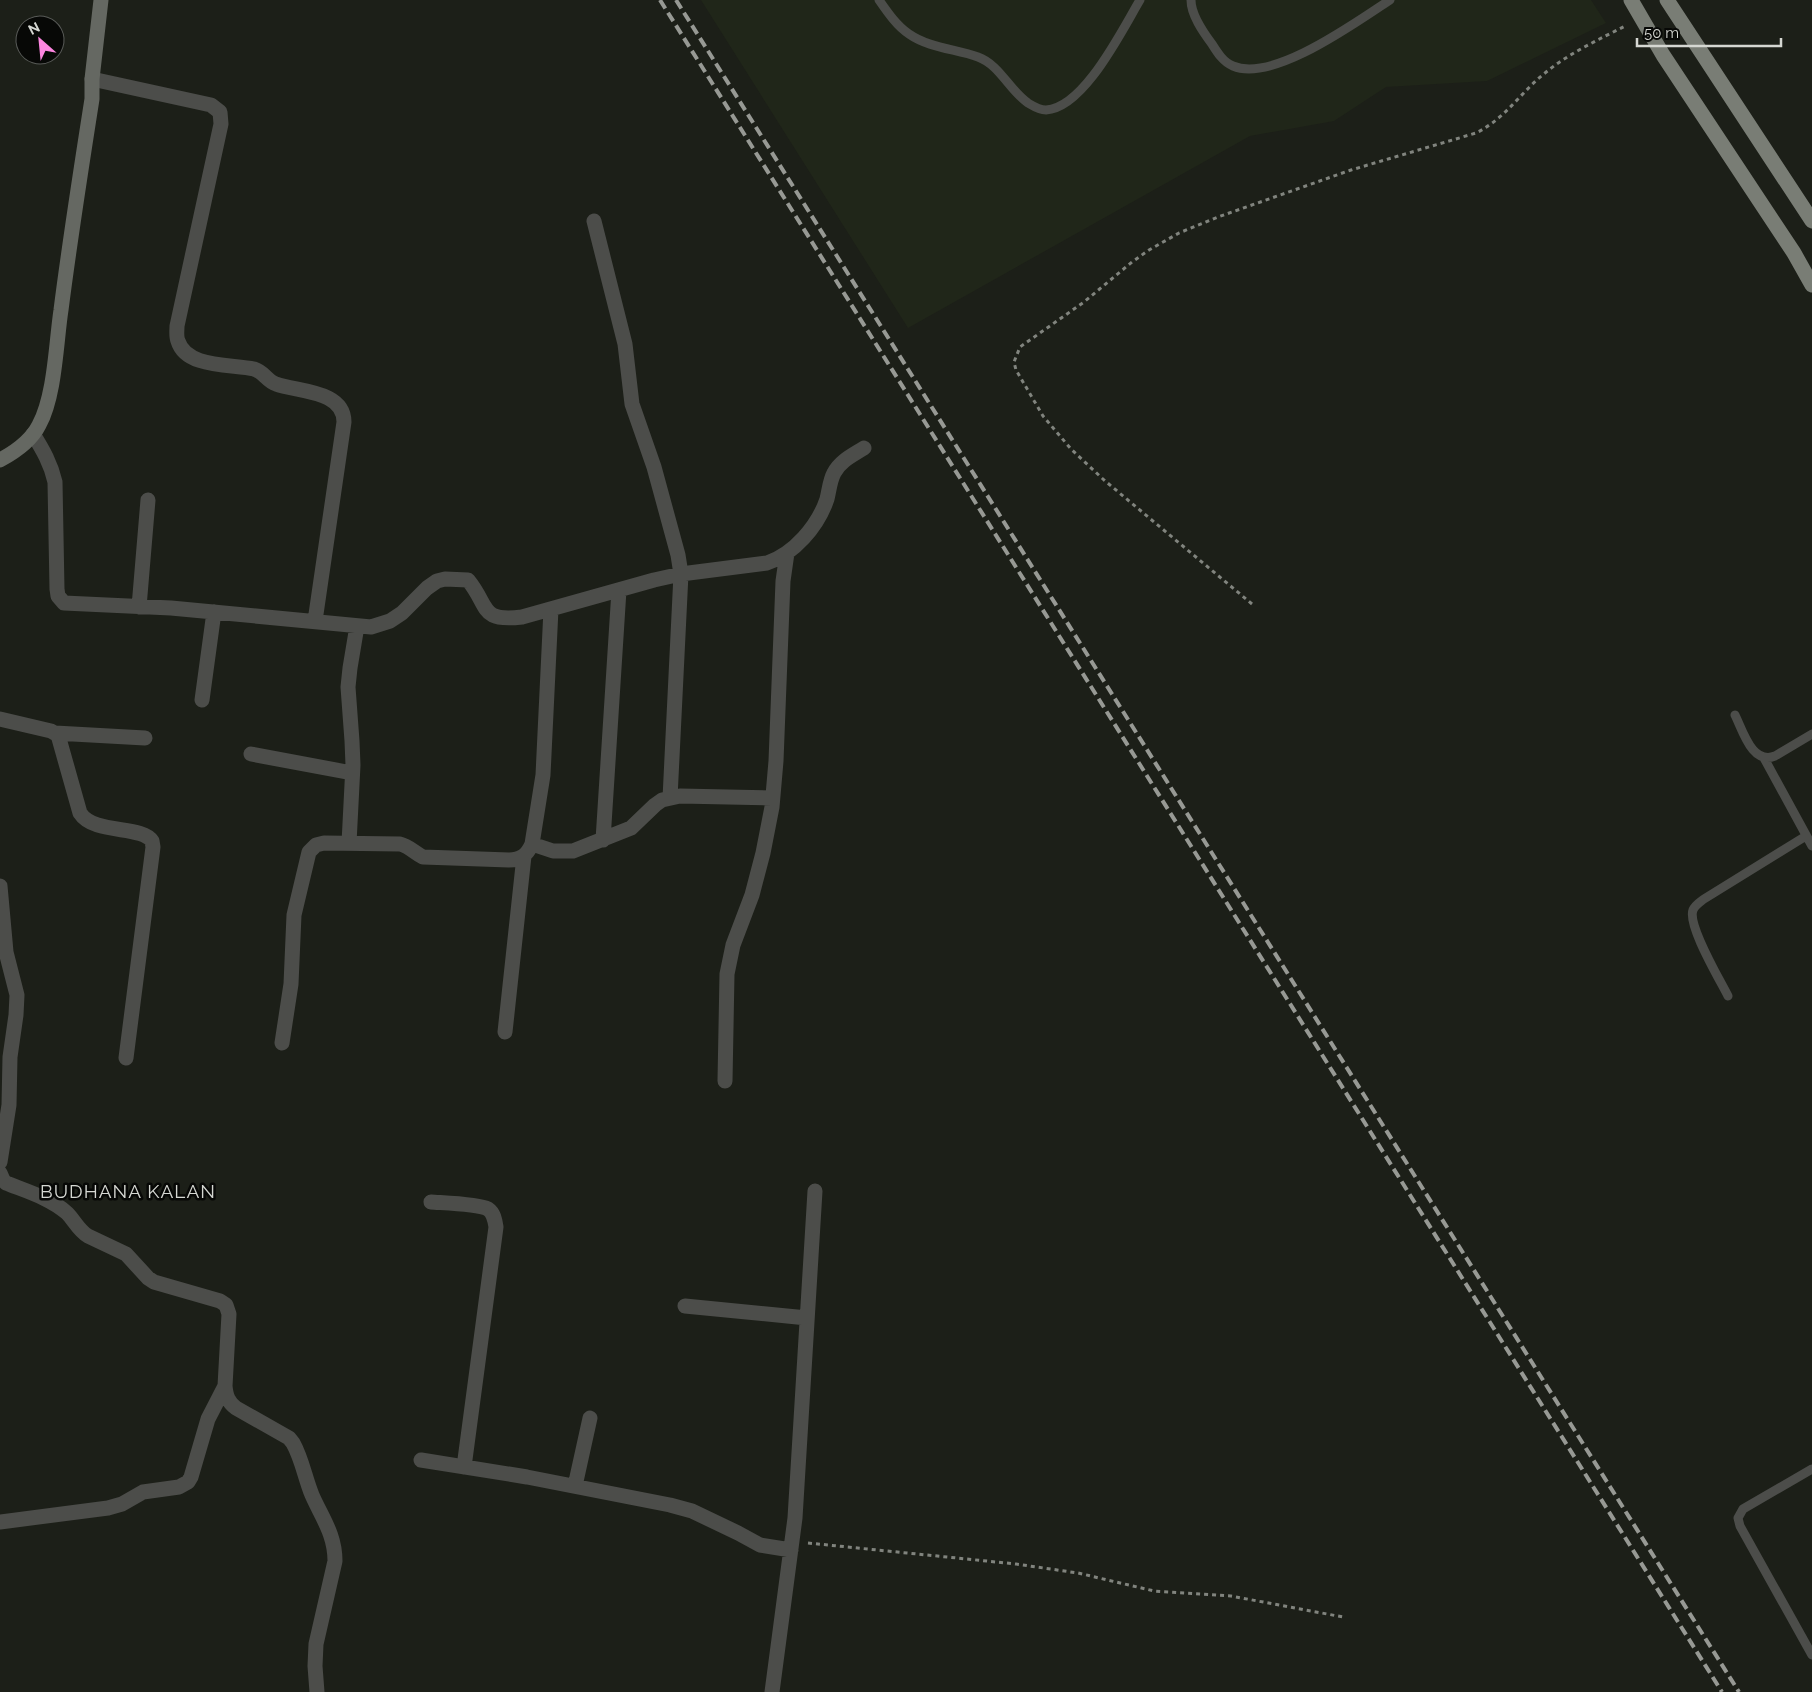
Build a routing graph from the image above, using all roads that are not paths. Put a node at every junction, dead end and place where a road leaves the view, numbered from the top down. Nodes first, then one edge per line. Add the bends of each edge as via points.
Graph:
1 (101, 0) edge
2 (880, 0) edge
3 (1140, 0) edge
4 (1191, 0) edge
5 (1390, 0) edge
6 (1631, 0) edge
7 (1666, 0) edge
8 (92, 80) junction
9 (594, 221) dead end
10 (1812, 221) edge
11 (1812, 285) edge
12 (32, 434) junction
13 (864, 448) dead end
14 (0, 460) edge
15 (148, 500) dead end
16 (787, 553) junction
17 (681, 574) junction
18 (619, 590) junction
19 (139, 607) junction
20 (551, 608) junction
21 (214, 612) junction
22 (314, 621) junction
23 (357, 626) junction
24 (202, 700) dead end
25 (1735, 715) dead end
26 (0, 719) edge
27 (55, 733) junction
28 (1812, 734) edge
29 (145, 738) dead end
30 (251, 754) dead end
31 (1764, 758) junction
32 (352, 773) junction
33 (670, 798) junction
34 (772, 798) junction
35 (1806, 836) junction
36 (603, 840) junction
37 (348, 843) junction
38 (1812, 846) edge
39 (528, 850) junction
40 (0, 886) edge
41 (1728, 996) dead end
42 (504, 1032) dead end
43 (282, 1043) dead end
44 (5, 1052) edge
45 (126, 1058) dead end
46 (725, 1081) dead end
47 (0, 1162) edge
48 (0, 1174) edge
49 (815, 1191) dead end
50 (431, 1202) dead end
51 (685, 1306) dead end
52 (807, 1318) junction
53 (225, 1386) junction
54 (590, 1418) dead end
55 (422, 1460) dead end
56 (464, 1467) junction
57 (1812, 1469) edge
58 (575, 1486) junction
59 (0, 1522) edge
60 (792, 1546) junction
61 (1812, 1655) edge
62 (317, 1692) edge
63 (772, 1692) edge

1 - 8 street
2 - 3 lane via 897,24 910,35 987,61 1019,96 1045,110 1068,101 1087,84
4 - 5 lane via 1194,14 1218,53 1229,64 1248,69 1278,63 1330,39
6 - 11 main road
7 - 10 main road
8 - 12 street via 52,382 47,408
8 - 22 street via 211,105 220,112 221,124 177,326 177,341 191,358 256,370 276,384 330,399 343,413
9 - 17 street via 625,344 632,404 654,466
12 - 14 street via 13,453
12 - 19 street via 53,470 58,596 61,601
13 - 16 street via 841,463 834,473 822,510 803,538
15 - 19 street
16 - 17 street via 767,563
16 - 34 street via 781,605
17 - 18 street
17 - 33 street
18 - 20 street
18 - 36 street
19 - 21 street
20 - 23 street via 522,616 496,617 487,612 469,581 445,579 430,585 390,621 371,627
20 - 39 street via 543,775
21 - 22 street
21 - 24 street
22 - 23 street
23 - 32 street via 348,687
25 - 31 lane via 1748,743
26 - 27 street
27 - 29 street
27 - 45 street via 59,737 83,818 90,823 145,834 152,841
28 - 31 lane via 1775,756
30 - 32 street
31 - 35 lane
32 - 37 street
33 - 34 street
33 - 36 street via 655,805 632,828
34 - 46 street via 752,896 733,944 727,974
35 - 38 lane
35 - 41 lane via 1704,899 1693,910 1695,930
36 - 39 street via 573,851
37 - 39 street via 400,844 415,854 435,858 509,860 520,859
37 - 43 street via 324,843 309,852 294,915 291,984
39 - 42 street
40 - 44 street via 6,952 17,995 16,1015
44 - 47 street via 9,1105
48 - 53 street via 6,1183 49,1201 67,1213 83,1234 126,1254 154,1282 224,1303 229,1314
49 - 52 street
50 - 56 street via 481,1207 491,1212 496,1227
51 - 52 street
52 - 60 street
53 - 59 street via 204,1430 191,1477 184,1485 143,1492 108,1508
53 - 62 street via 230,1404 294,1443 312,1495 332,1536 335,1560 316,1644
54 - 58 street
55 - 56 street
56 - 58 street
57 - 61 lane via 1743,1508 1738,1518
58 - 60 street via 692,1512 760,1545
60 - 63 street

